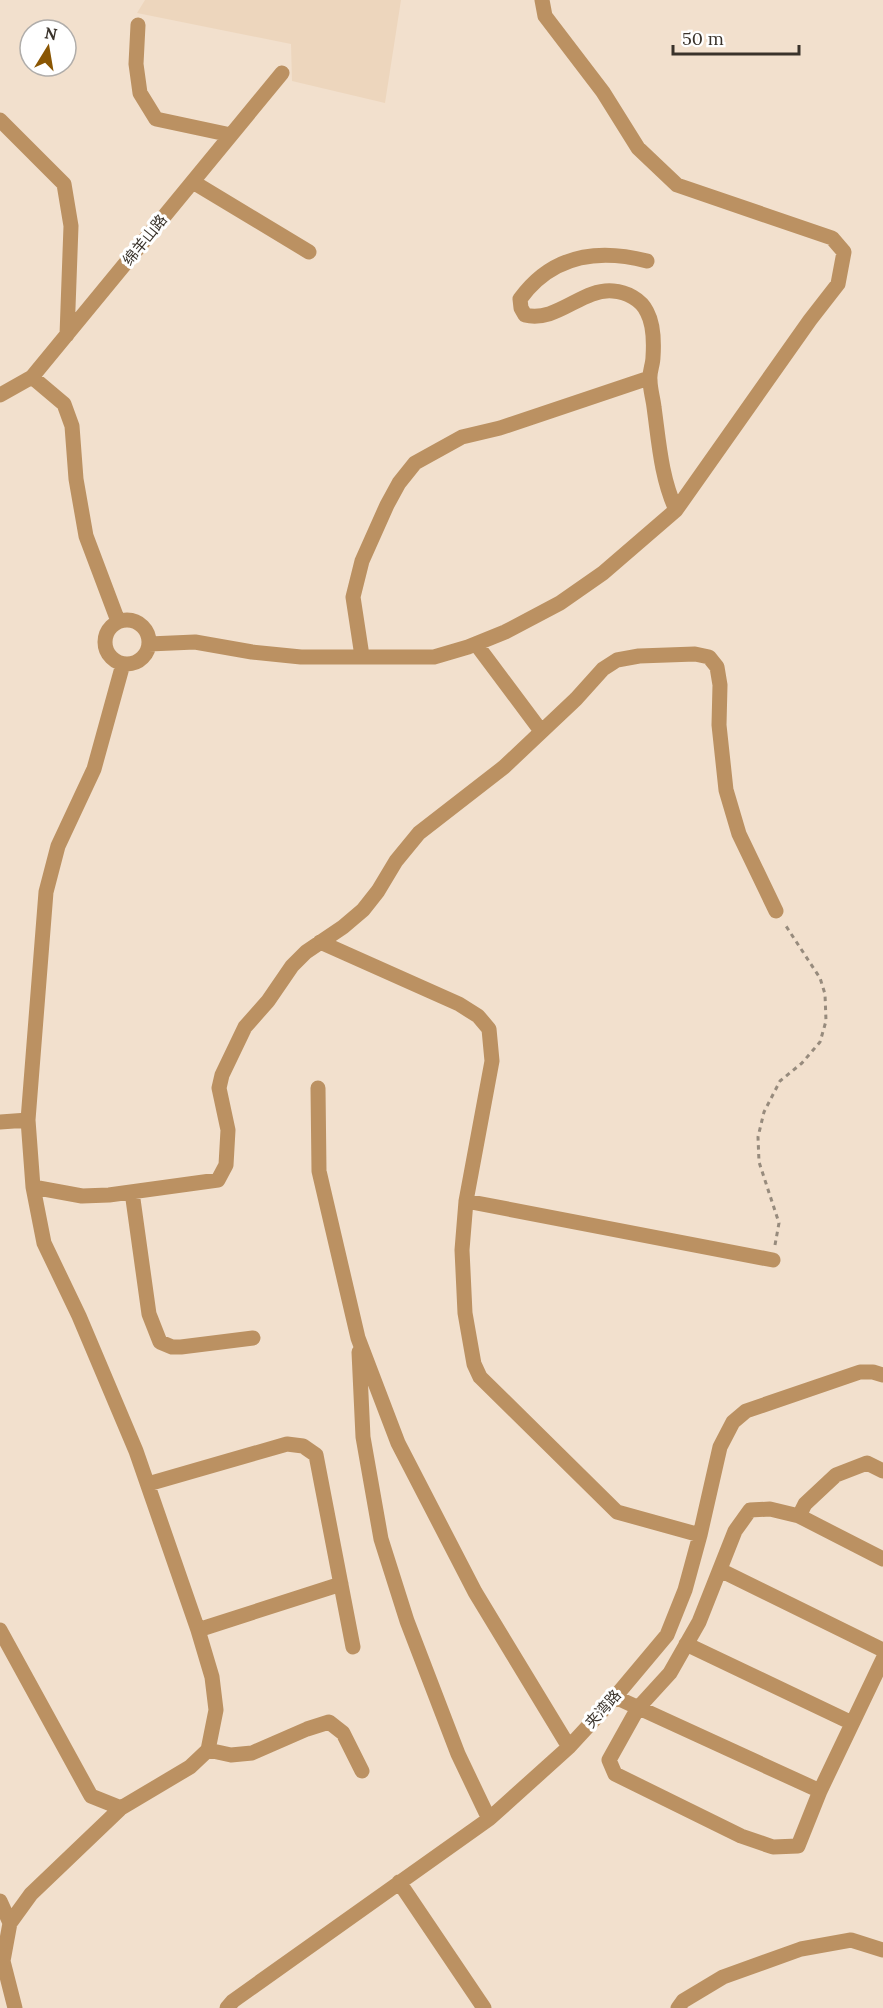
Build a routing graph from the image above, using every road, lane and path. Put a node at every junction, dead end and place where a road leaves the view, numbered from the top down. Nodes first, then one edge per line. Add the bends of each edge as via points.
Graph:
1 (542, 0) edge
2 (138, 25) dead end
3 (282, 74) dead end
4 (0, 120) edge
5 (231, 135) junction
6 (193, 182) junction
7 (309, 252) dead end
8 (647, 261) dead end
9 (67, 334) junction
10 (32, 377) junction
11 (649, 378) junction
12 (0, 395) edge
13 (676, 510) junction
14 (118, 621) junction
15 (149, 644) junction
16 (476, 644) junction
17 (362, 656) junction
18 (123, 664) junction
19 (541, 731) junction
20 (776, 911) joint
21 (320, 942) junction
22 (318, 1088) dead end
23 (28, 1120) junction
24 (0, 1122) edge
25 (33, 1187) junction
26 (132, 1192) junction
27 (466, 1202) junction
28 (773, 1260) joint
29 (252, 1338) dead end
30 (358, 1338) junction
31 (883, 1375) edge
32 (883, 1471) edge
33 (148, 1484) junction
34 (799, 1516) junction
35 (700, 1535) junction
36 (883, 1559) edge
37 (720, 1570) junction
38 (341, 1584) junction
39 (0, 1630) edge
40 (198, 1630) junction
41 (686, 1644) junction
42 (353, 1647) dead end
43 (883, 1650) edge
44 (883, 1659) edge
45 (615, 1697) junction
46 (638, 1708) junction
47 (852, 1723) junction
48 (569, 1747) junction
49 (208, 1750) junction
50 (363, 1771) dead end
51 (820, 1791) junction
52 (122, 1808) junction
53 (489, 1819) junction
54 (399, 1882) junction
55 (0, 1901) edge
56 (10, 1923) junction
57 (883, 1950) edge
58 (15, 2008) edge
59 (227, 2008) edge
60 (484, 2008) edge
61 (678, 2008) edge

1 - 13 street via 545,16 603,93 638,148 677,185 832,238 844,252 838,284
2 - 5 street via 136,64 140,93 156,119
3 - 5 street, 绵羊山路
4 - 9 street via 64,184 71,226
5 - 6 street, 绵羊山路
6 - 7 street
6 - 9 street, 绵羊山路
8 - 11 street via 604,254 557,265 520,299 525,315 532,317 558,311 595,294 612,291 634,297 646,311 653,335
9 - 10 street, 绵羊山路
10 - 12 street, 绵羊山路
10 - 14 street via 64,404 72,426 86,536
11 - 13 street via 659,453 667,491
11 - 17 street via 462,437 416,463 387,504 362,561 353,597
13 - 16 street via 603,573 560,603
14 - 15 street via 140,624
14 - 18 street via 107,631 105,644 110,657
15 - 17 street via 195,642 281,656
15 - 18 street via 143,657
16 - 17 street via 434,657
16 - 19 street
18 - 23 street via 94,769 58,846 46,892
19 - 20 street via 617,660 695,654 709,657 717,667 720,685 719,725 726,790 739,834
19 - 21 street via 504,767 419,832 363,910
20 - 28 path via 820,978 826,1021 820,1042 780,1081 764,1112 758,1137 759,1162 778,1224
21 - 26 street via 292,966 245,1027 232,1051 219,1088 228,1130 226,1166 218,1180
21 - 27 street via 459,1004 489,1029 492,1061
22 - 30 street via 319,1171
23 - 24 street
23 - 25 street
25 - 26 street via 82,1196
25 - 33 street via 44,1243 79,1316
26 - 29 street via 149,1314 160,1342 180,1347
27 - 28 street
27 - 35 street via 462,1250 465,1313 480,1377 617,1512
30 - 48 street via 398,1443 475,1592
30 - 53 street via 363,1437 381,1539 458,1754
31 - 35 street, 夹湾路 via 861,1372 746,1411 733,1422 720,1447
32 - 34 street via 867,1463 836,1475 805,1504
33 - 38 street via 287,1444 303,1446 315,1455
33 - 40 street
34 - 36 street
34 - 37 street via 770,1509 750,1510 735,1531
35 - 45 street, 夹湾路 via 667,1635
37 - 41 street
37 - 43 street
38 - 40 street
38 - 42 street
39 - 52 street via 91,1796
40 - 49 street via 212,1677 216,1710
41 - 46 street via 670,1673
41 - 47 street
44 - 47 street
45 - 46 street
45 - 48 street, 夹湾路
46 - 51 street
46 - 51 street via 609,1760 615,1774 741,1836 774,1846 798,1846
47 - 51 street
48 - 53 street, 夹湾路
49 - 50 street via 231,1755 252,1753 329,1722 344,1733
49 - 52 street via 189,1767
52 - 56 street via 31,1894
53 - 54 street, 夹湾路
54 - 59 street, 夹湾路
54 - 60 street
55 - 56 street
56 - 58 street via 3,1961
57 - 61 street via 851,1940 801,1949 723,1977

